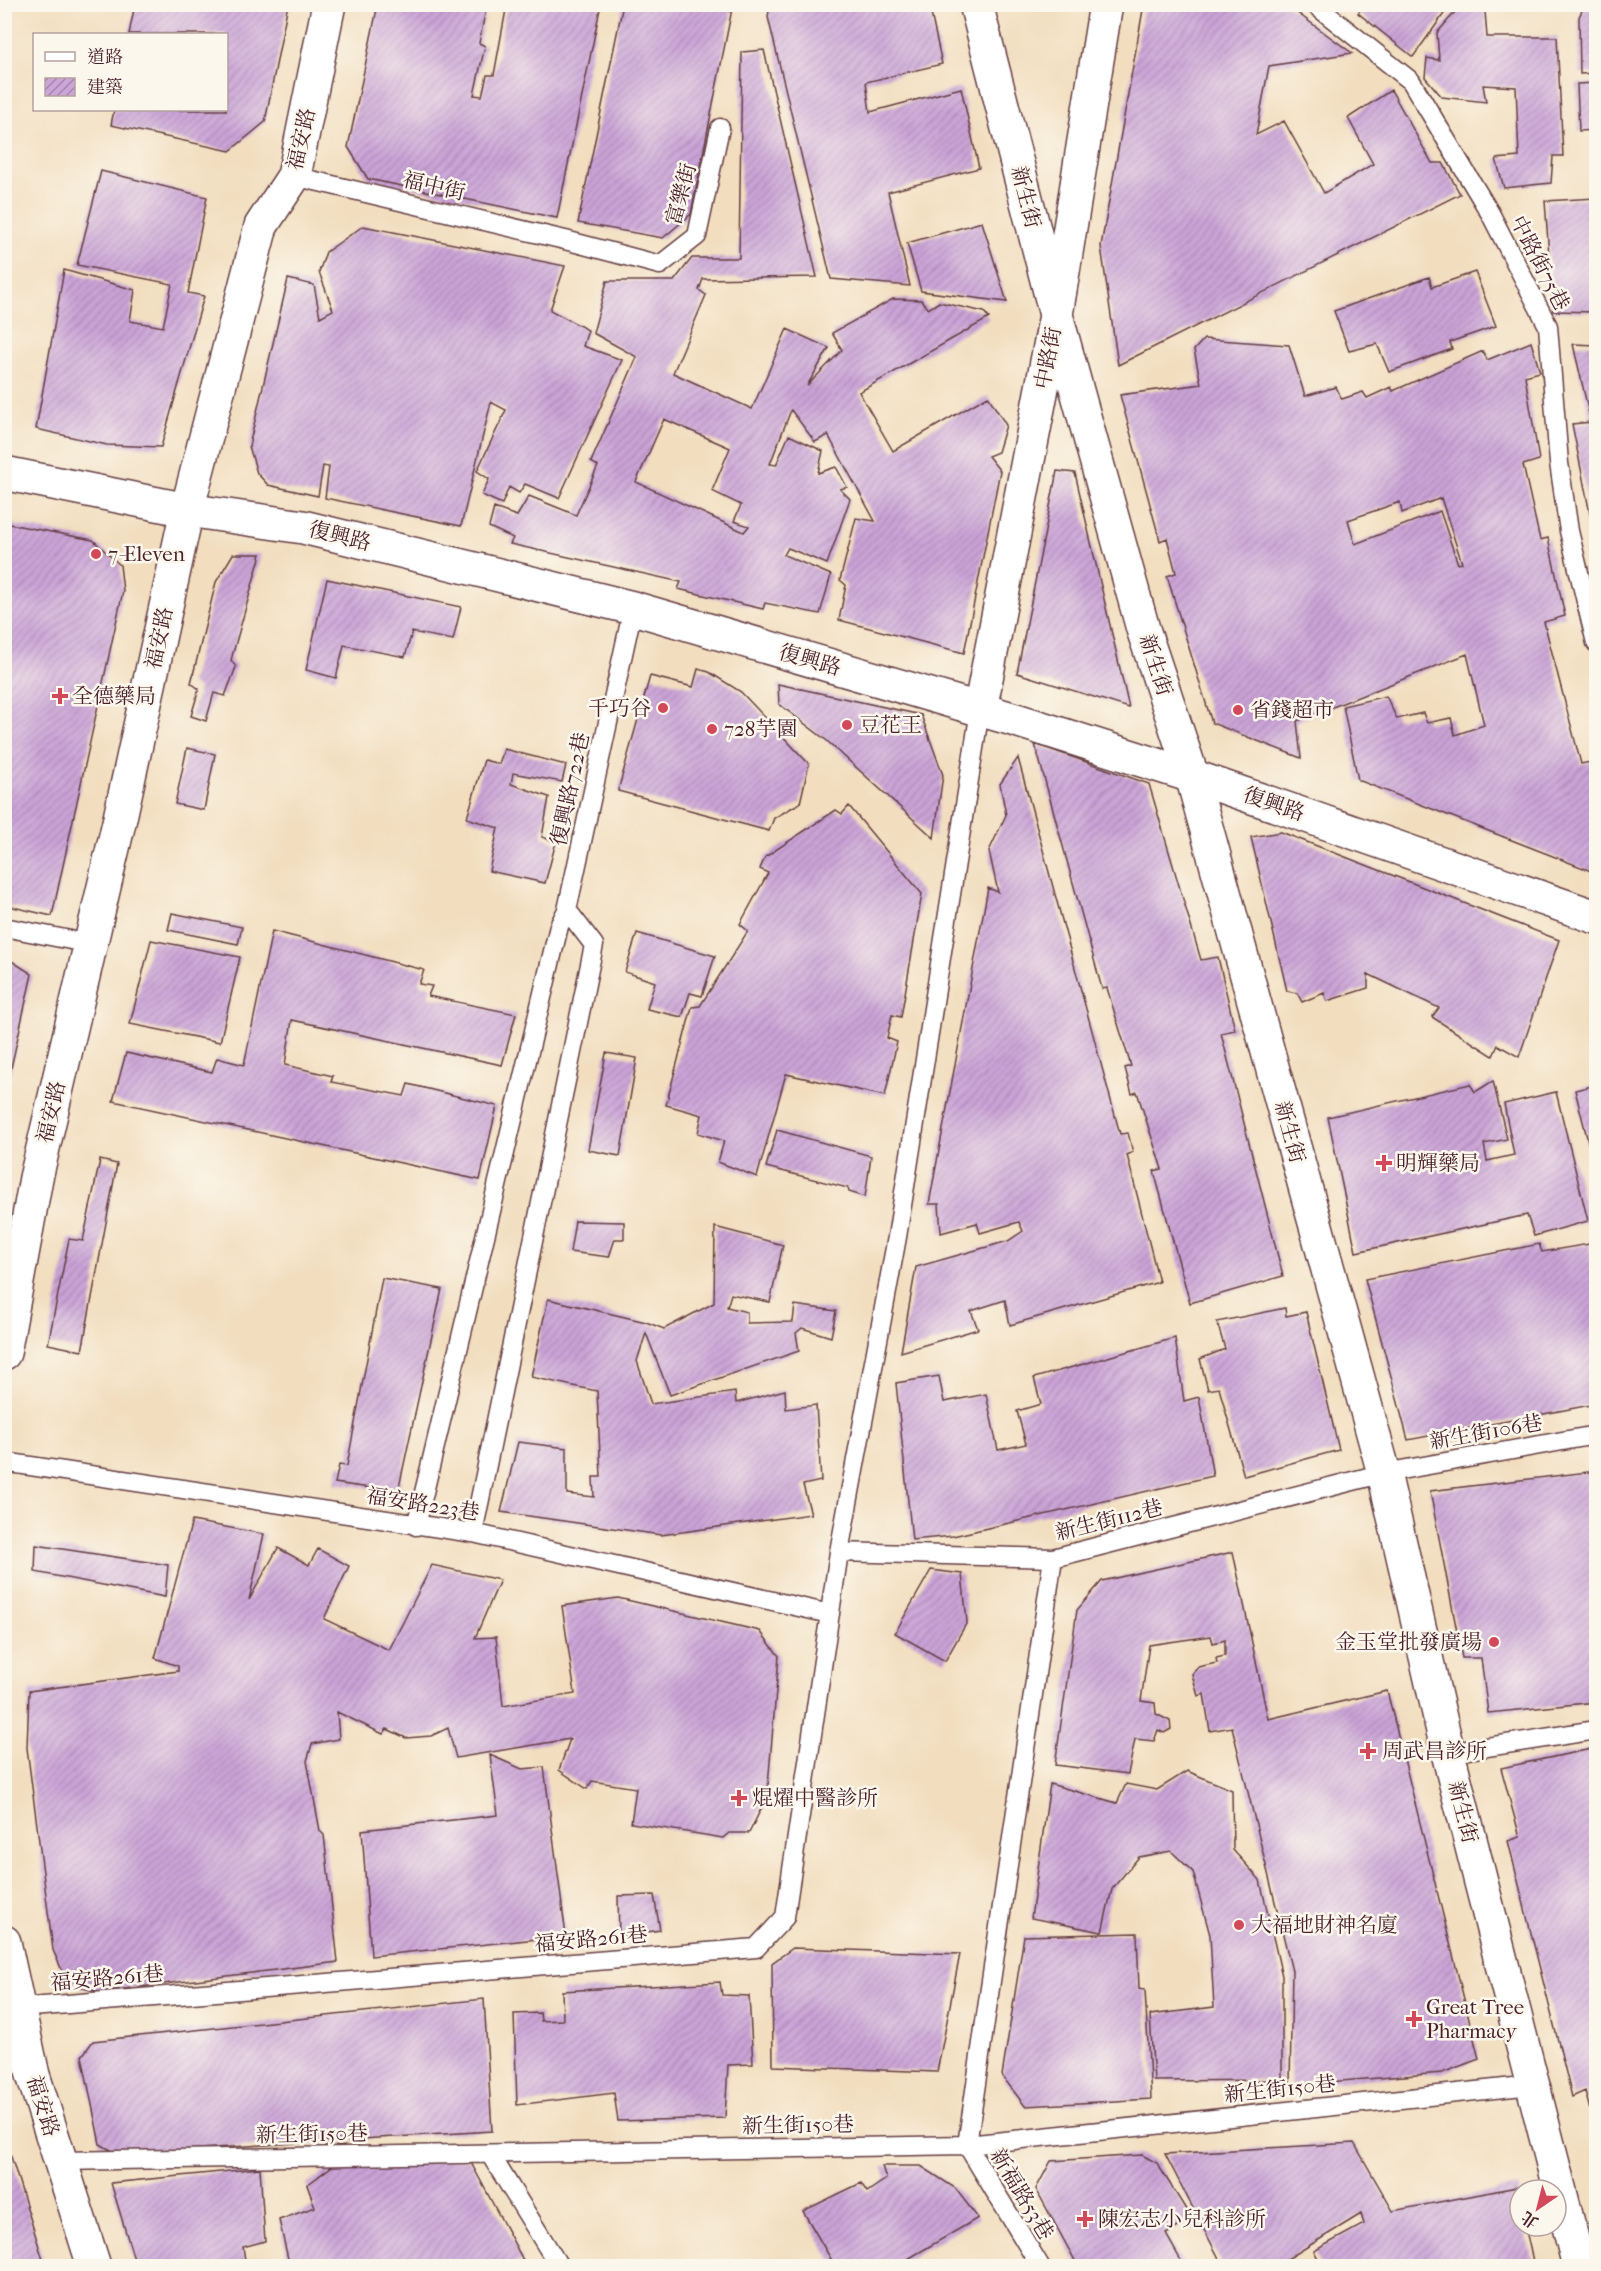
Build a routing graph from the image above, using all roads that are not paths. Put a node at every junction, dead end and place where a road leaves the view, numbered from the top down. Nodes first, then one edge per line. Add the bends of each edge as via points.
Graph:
1 (329, 4) edge
2 (976, 4) edge
3 (1106, 4) edge
4 (1314, 4) edge
5 (720, 128) dead end
6 (294, 177) junction
7 (565, 240) joint
8 (1056, 315) junction
9 (4, 473) edge
10 (187, 510) junction
11 (633, 608) junction
12 (1596, 643) edge
13 (980, 710) junction
14 (1192, 776) junction
15 (567, 910) junction
16 (1596, 917) edge
17 (4, 927) edge
18 (91, 944) junction
19 (5, 1343) edge
20 (1596, 1435) edge
21 (4, 1462) edge
22 (1384, 1473) junction
23 (416, 1526) junction
24 (473, 1533) junction
25 (839, 1552) junction
26 (1053, 1558) junction
27 (830, 1614) junction
28 (1596, 1731) edge
29 (1448, 1753) junction
30 (4, 1942) edge
31 (15, 2019) edge
32 (1533, 2085) junction
33 (967, 2145) junction
34 (490, 2154) junction
35 (60, 2161) junction
36 (94, 2266) edge
37 (559, 2266) edge
38 (1040, 2266) edge
39 (1579, 2266) edge

1 - 6 street, 福安路
2 - 8 street, 新生街
3 - 8 street, 中路街
4 - 12 lane, 中路街75巷 via 1411,81 1490,213 1548,326 1559,463 1569,531
5 - 7 lane, 富樂街 via 697,236 660,265
6 - 7 lane, 福中街
6 - 10 street, 福安路 via 261,226
8 - 13 street, 中路街
8 - 14 street, 新生街 via 1143,629
9 - 10 street, 復興路
10 - 11 street, 復興路 via 303,526
10 - 18 street, 福安路
11 - 13 street, 復興路
11 - 15 lane, 復興路722巷
13 - 14 street, 復興路
13 - 25 lane, 福安路261巷 via 899,1225
14 - 16 street, 復興路
14 - 22 street, 新生街
15 - 23 lane, 復興路722巷 via 556,937
15 - 24 lane via 594,945
17 - 18 lane
18 - 19 street, 福安路 via 36,1178
20 - 22 lane, 新生街106巷
21 - 23 lane, 福安路223巷
22 - 26 lane, 新生街112巷
22 - 29 street, 新生街
23 - 24 lane, 福安路223巷
24 - 27 lane, 福安路223巷
25 - 26 lane, 新生街112巷
25 - 27 lane, 福安路261巷
26 - 33 lane
27 - 31 lane, 福安路261巷 via 785,1917 756,1948
28 - 29 lane
29 - 32 street, 新生街
30 - 31 street, 福安路
31 - 35 street, 福安路
32 - 33 lane, 新生街150巷
32 - 39 street, 新生街
33 - 34 lane, 新生街150巷
33 - 38 lane, 新福路53巷
34 - 35 lane, 新生街150巷
34 - 37 lane
35 - 36 street, 福安路

